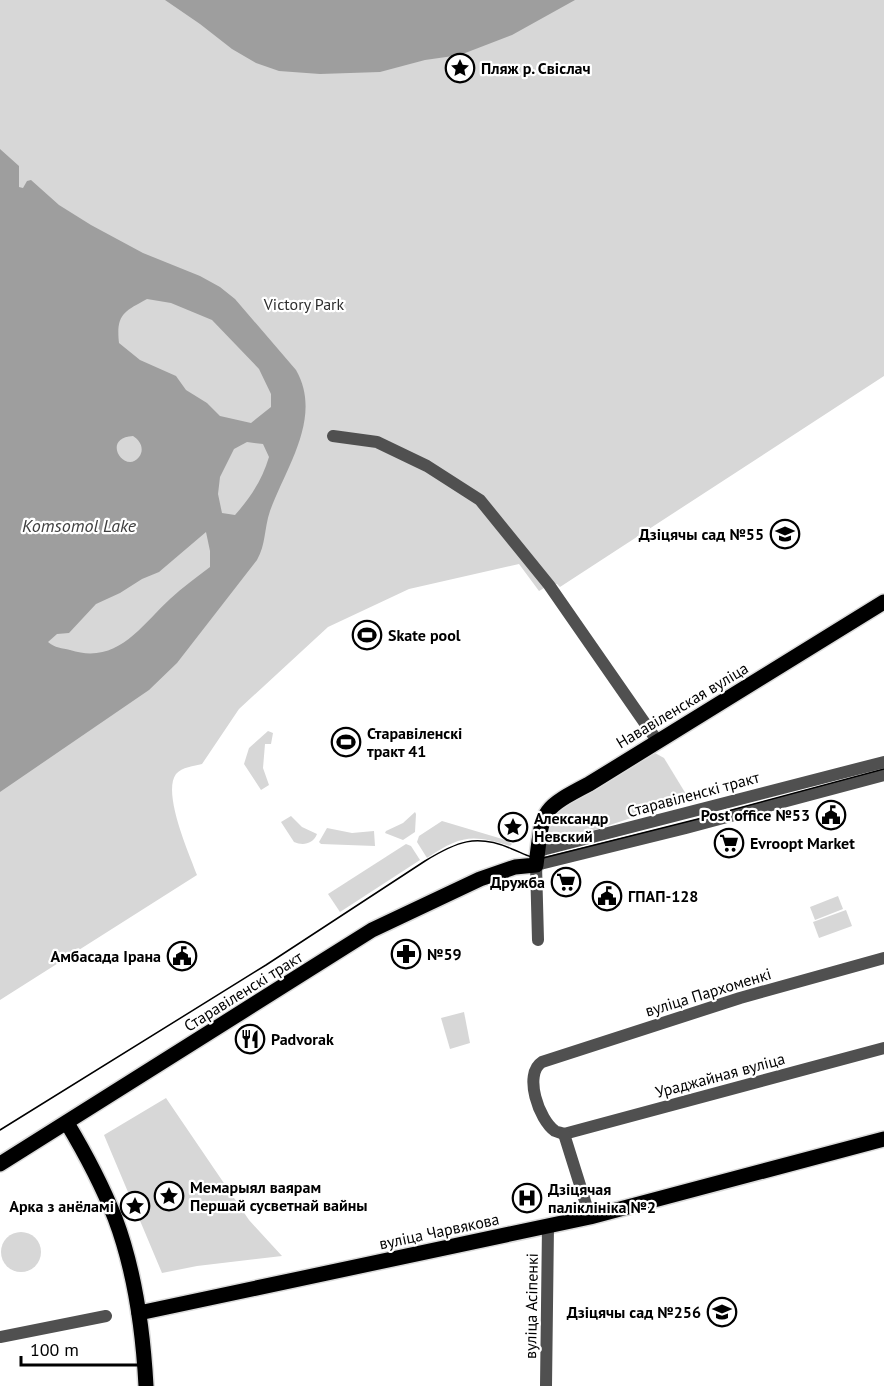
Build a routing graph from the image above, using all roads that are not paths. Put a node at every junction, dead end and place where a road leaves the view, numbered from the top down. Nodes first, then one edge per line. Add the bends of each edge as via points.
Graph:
1 (333, 436) dead end
2 (884, 602) edge
3 (658, 742) junction
4 (884, 762) edge
5 (884, 775) edge
6 (537, 858) junction
7 (538, 940) dead end
8 (884, 958) edge
9 (884, 1048) edge
10 (67, 1123) junction
11 (564, 1134) junction
12 (884, 1139) edge
13 (0, 1164) edge
14 (590, 1217) junction
15 (548, 1226) junction
16 (139, 1312) junction
17 (106, 1316) dead end
18 (0, 1337) edge
19 (146, 1386) edge
20 (546, 1386) edge

1 - 3 street via 377,442 428,466 480,500 549,585
2 - 3 main road, Нававіленская вуліца
3 - 6 main road, Нававіленская вуліца via 551,806 541,824
4 - 6 street, Старавіленскі тракт
5 - 6 street, Старавіленскі тракт via 686,828
6 - 7 street
6 - 10 main road, Старавіленскі тракт via 528,856 515,867 480,879 372,930
8 - 11 street, вуліца Пархоменкі via 743,997 536,1065 534,1092 550,1126
9 - 11 street, Ураджайная вуліца
10 - 13 main road, Старавіленскі тракт
10 - 16 main road via 115,1218
11 - 14 street
12 - 14 main road, вуліца Чарвякова
14 - 15 main road, вуліца Чарвякова
15 - 16 main road, вуліца Чарвякова
15 - 20 street, вуліца Асіпенкі
16 - 19 main road
17 - 18 street

